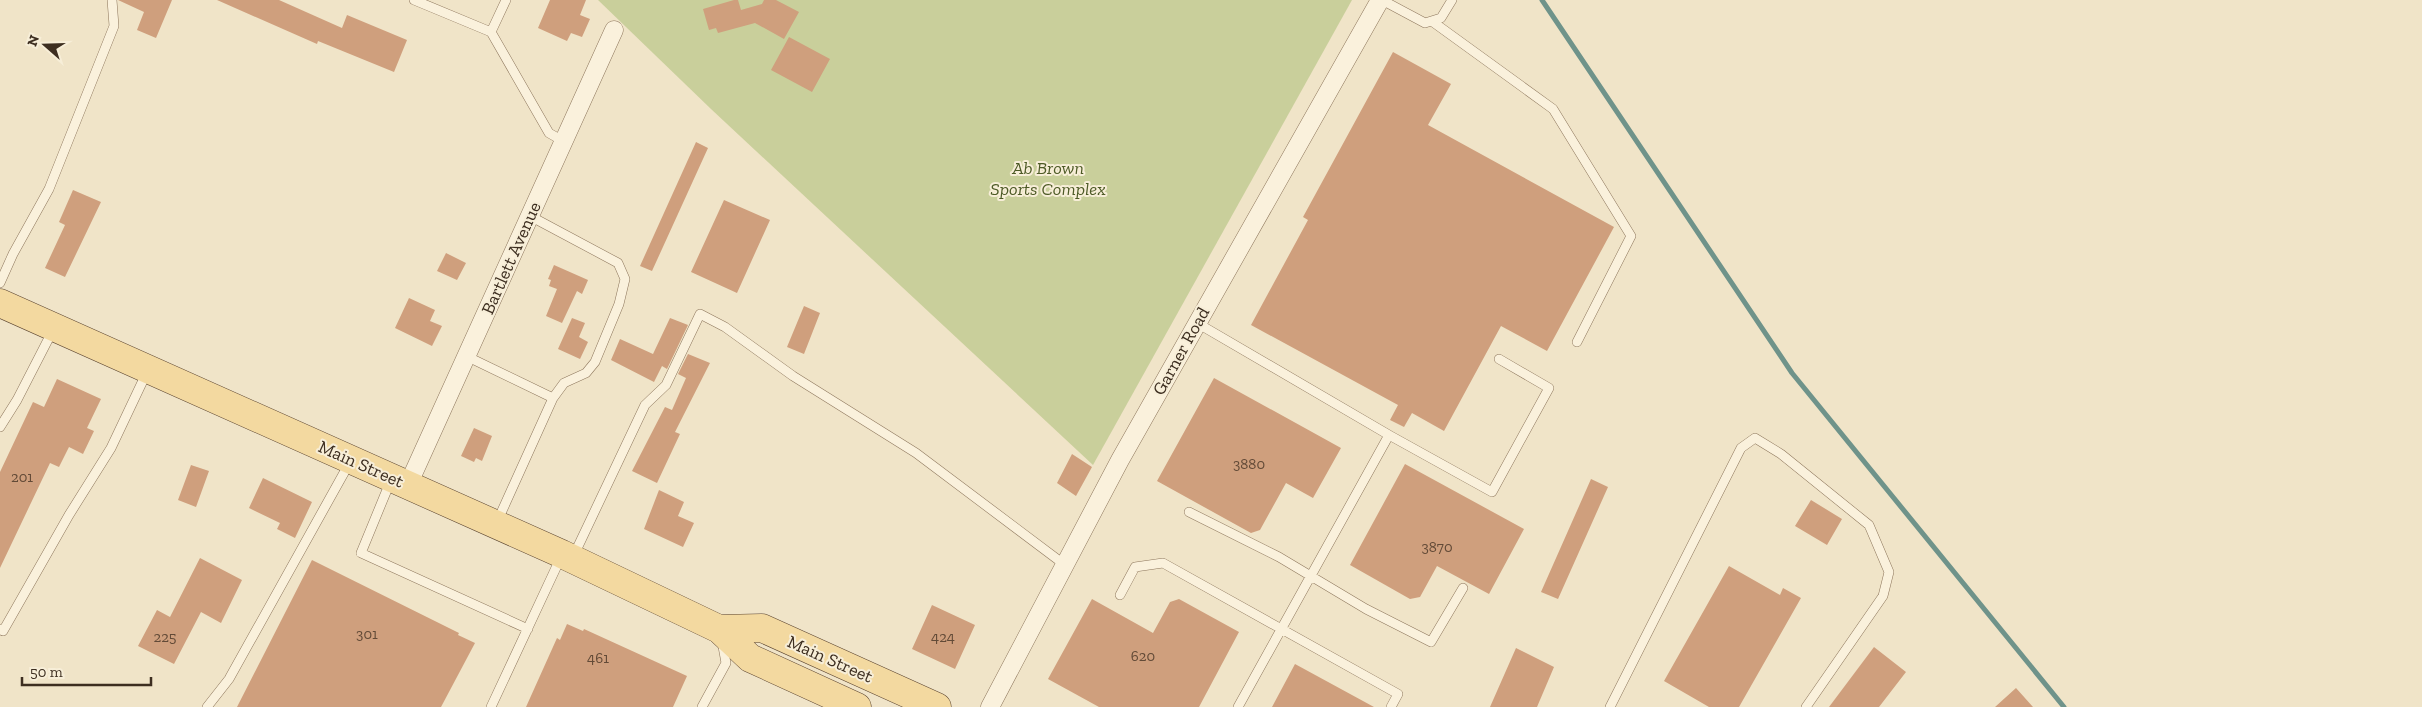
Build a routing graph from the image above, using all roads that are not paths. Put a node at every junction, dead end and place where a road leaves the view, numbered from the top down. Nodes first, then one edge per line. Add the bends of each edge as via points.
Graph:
1 (112, 0) edge
2 (414, 0) edge
3 (506, 0) edge
4 (1381, 0) edge
5 (1452, 0) edge
6 (1433, 22) junction
7 (614, 30) dead end
8 (492, 32) junction
9 (563, 142) junction
10 (530, 216) junction
11 (0, 283) edge
12 (0, 303) edge
13 (1197, 323) junction
14 (54, 328) junction
15 (1577, 342) dead end
16 (466, 356) junction
17 (1499, 359) dead end
18 (148, 370) junction
19 (553, 398) junction
20 (0, 427) edge
21 (1389, 435) junction
22 (351, 460) junction
23 (400, 482) junction
24 (1189, 512) dead end
25 (496, 524) junction
26 (567, 557) junction
27 (1065, 565) junction
28 (1310, 577) junction
29 (1463, 588) dead end
30 (1120, 595) dead end
31 (0, 629) edge
32 (528, 629) junction
33 (719, 629) junction
34 (1281, 630) junction
35 (207, 707) edge
36 (490, 707) edge
37 (702, 707) edge
38 (856, 707) edge
39 (937, 707) edge
40 (990, 707) edge
41 (1238, 707) edge
42 (1391, 707) edge
43 (1610, 707) edge
44 (1806, 707) edge

1 - 11 lane via 114,26 49,189
2 - 8 lane
3 - 8 lane
4 - 6 lane via 1425,23
4 - 13 street, Garner Road
5 - 6 lane via 1441,18
6 - 15 lane via 1553,109 1631,236
7 - 9 street, Bartlett Avenue
8 - 9 lane via 549,134
9 - 10 street, Bartlett Avenue
10 - 16 street, Bartlett Avenue
10 - 19 lane via 618,263 625,279 619,304 595,362 586,373 564,382
12 - 14 main road, Main Street
13 - 21 lane
13 - 27 street, Garner Road
14 - 18 main road, Main Street
14 - 20 lane
16 - 19 lane
16 - 23 street, Bartlett Avenue
17 - 21 lane via 1549,388 1492,492
18 - 22 main road, Main Street
18 - 31 lane via 111,448 3,631
19 - 25 lane
21 - 28 lane
22 - 23 main road, Main Street
22 - 35 lane via 229,679
23 - 25 main road, Main Street
23 - 32 lane via 361,552
24 - 28 lane via 1279,557
25 - 26 main road, Main Street
26 - 27 lane via 645,405 666,385 700,314 725,327 793,376 916,453
26 - 32 lane
26 - 33 main road, Main Street
27 - 40 street, Garner Road
28 - 29 lane via 1431,642
28 - 34 lane
30 - 34 lane via 1135,567 1163,563
32 - 36 lane
33 - 37 lane via 726,663
33 - 38 main road, Main Street via 750,658
33 - 39 main road, Main Street via 762,628
34 - 41 lane
34 - 42 lane via 1398,694
43 - 44 lane via 1741,448 1755,438 1782,454 1870,525 1888,572 1882,596

